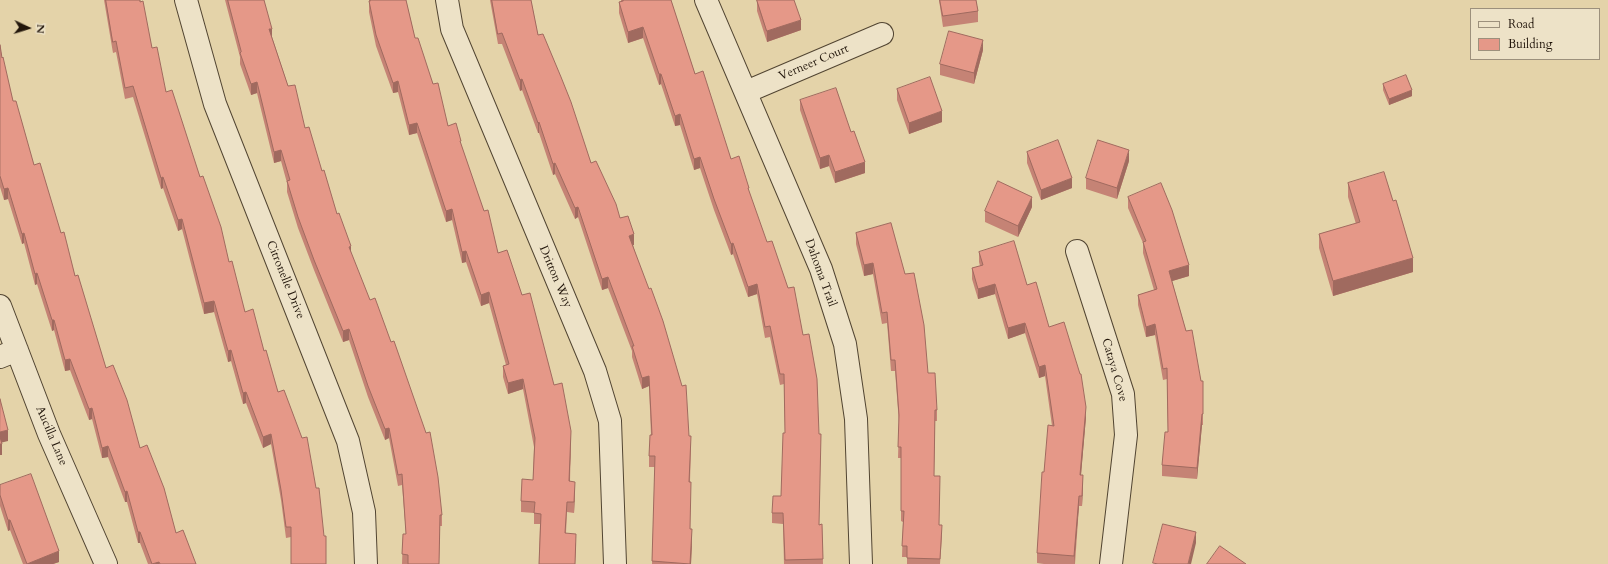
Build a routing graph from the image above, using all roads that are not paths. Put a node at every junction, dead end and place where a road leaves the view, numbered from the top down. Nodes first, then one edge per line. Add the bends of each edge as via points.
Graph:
1 (186, 0) edge
2 (447, 0) edge
3 (706, 0) edge
4 (882, 34) dead end
5 (746, 92) junction
6 (1077, 251) dead end
7 (0, 306) edge
8 (9, 354) edge
9 (106, 564) edge
10 (366, 564) edge
11 (615, 564) edge
12 (861, 564) edge
13 (1111, 564) edge

1 - 10 street, Citronelle Drive via 215,104 348,442 364,512
2 - 11 street, Dritton Way via 452,30 594,371 610,421
3 - 5 street, Dahoma Trail
4 - 5 street, Verneer Court
5 - 12 street, Dahoma Trail via 821,269 845,344 856,419
6 - 13 street, Cataya Cove via 1123,394 1126,435
7 - 8 street, Aucilla Lane
8 - 9 street, Aucilla Lane

